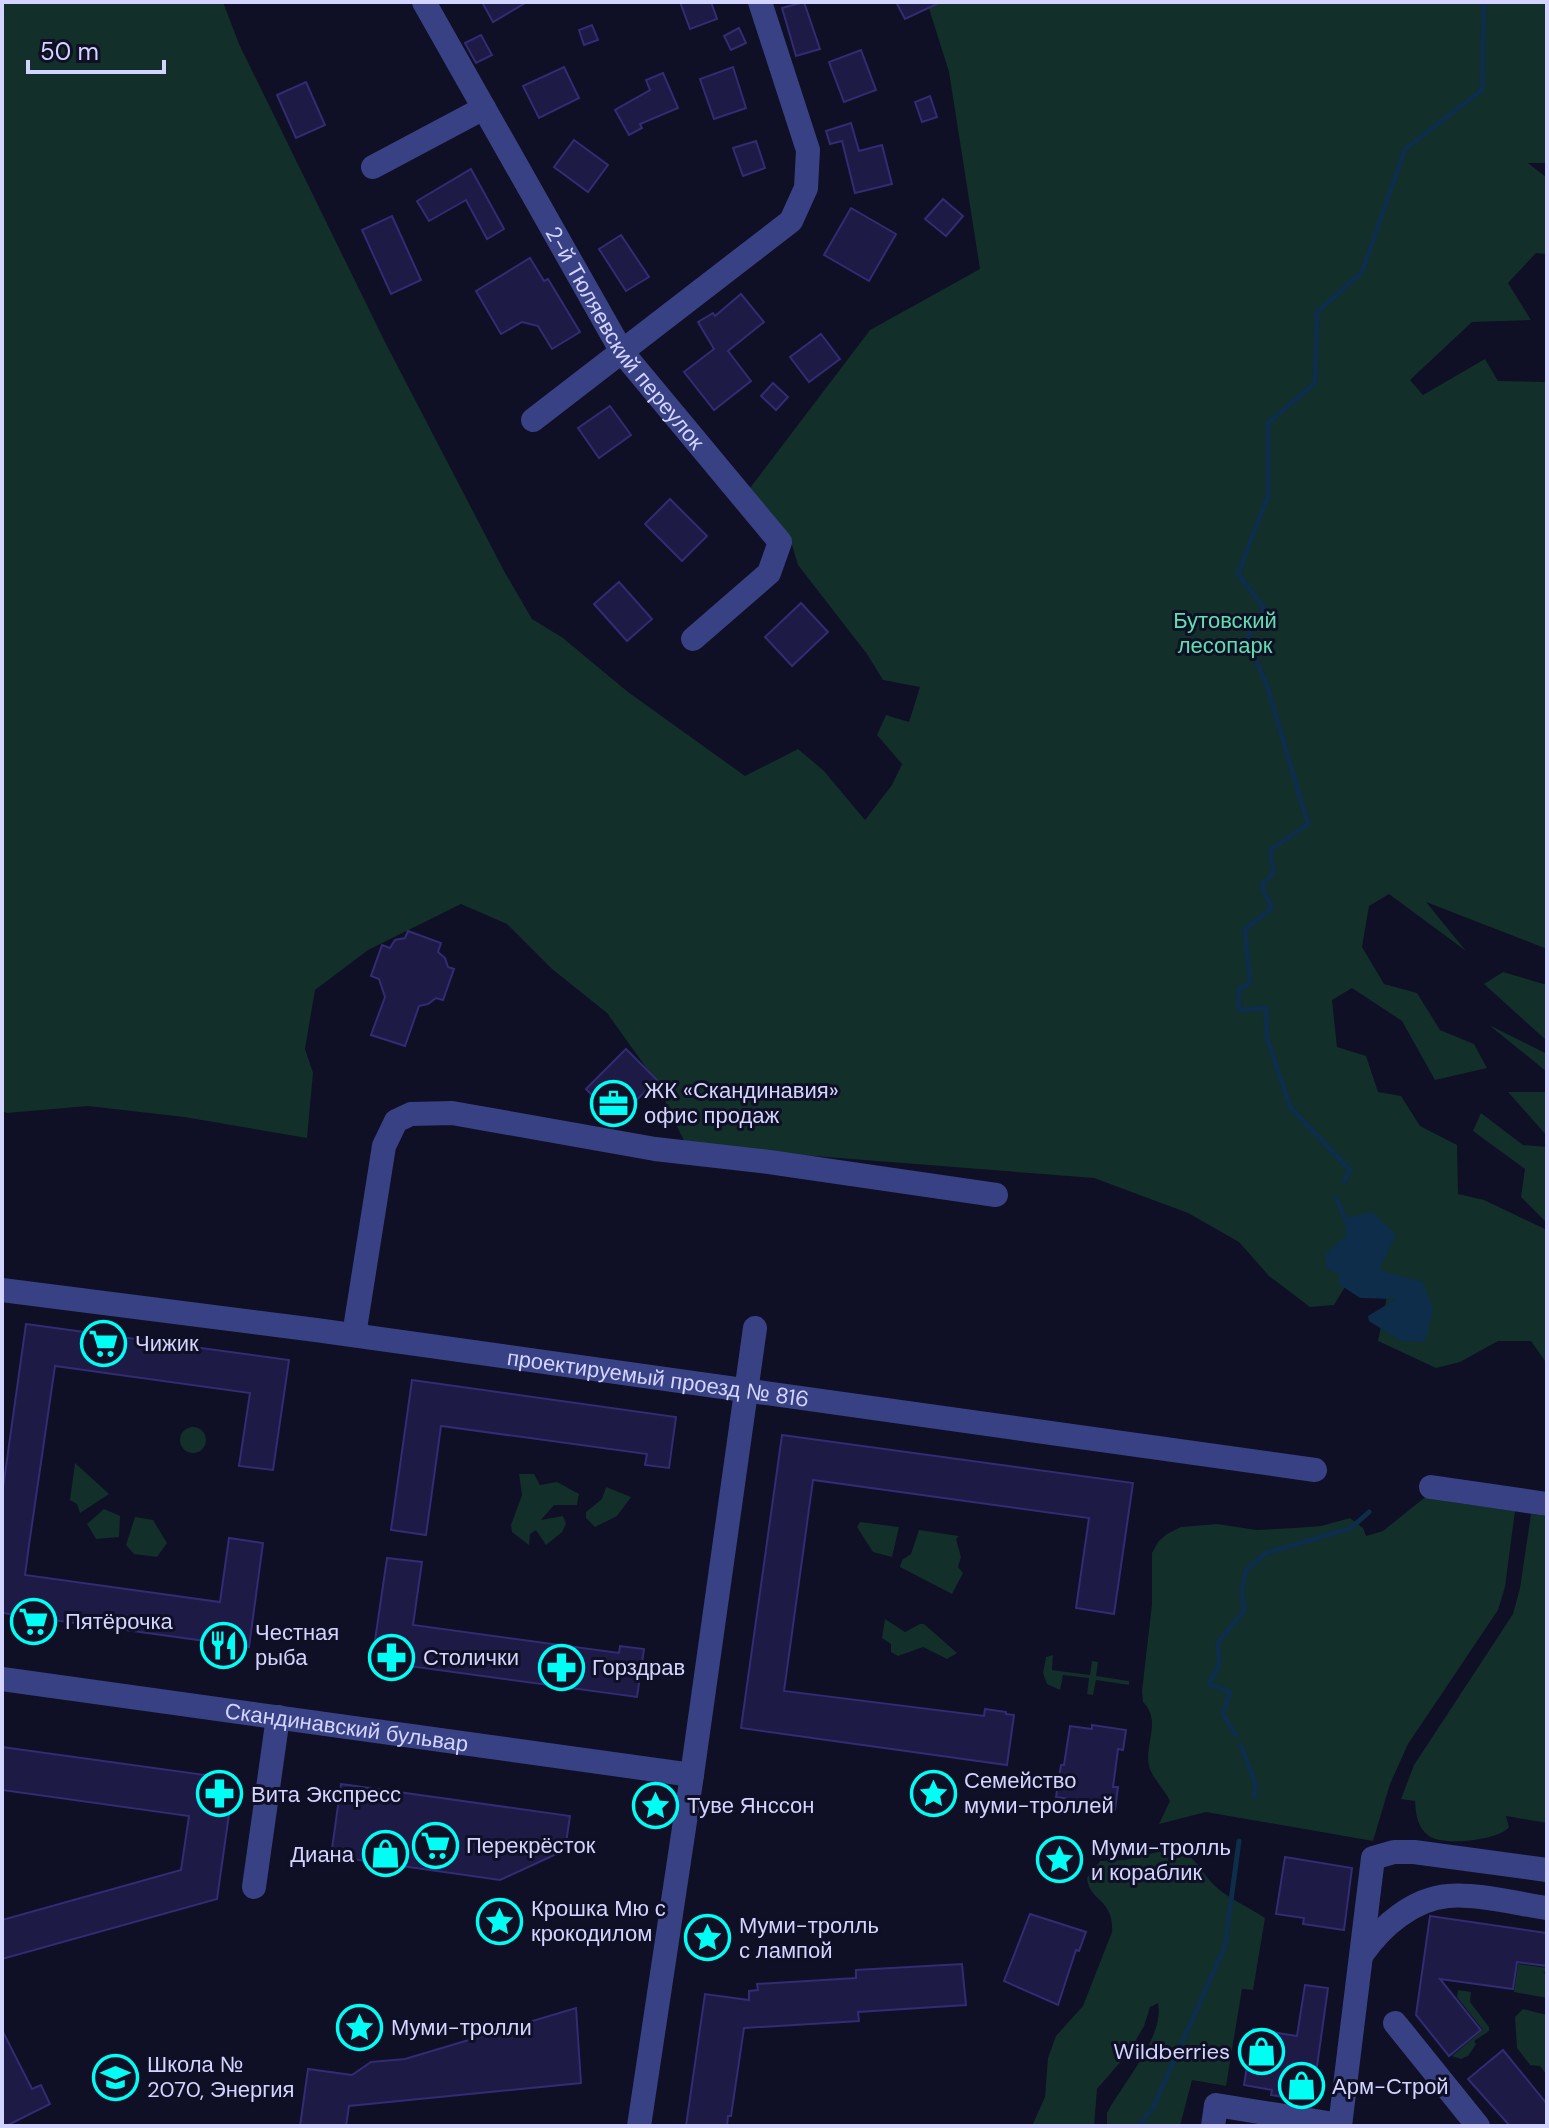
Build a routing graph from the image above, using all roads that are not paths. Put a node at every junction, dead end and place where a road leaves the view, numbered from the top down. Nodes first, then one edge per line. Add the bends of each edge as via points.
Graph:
1 (424, 2) edge
2 (760, 2) edge
3 (484, 108) junction
4 (373, 167) dead end
5 (622, 352) junction
6 (533, 420) dead end
7 (693, 639) dead end
8 (996, 1195) dead end
9 (2, 1290) edge
10 (755, 1328) dead end
11 (354, 1335) junction
12 (746, 1389) junction
13 (1315, 1470) dead end
14 (1431, 1487) dead end
15 (1547, 1504) edge
16 (2, 1679) edge
17 (278, 1717) junction
18 (692, 1775) junction
19 (1547, 1870) edge
20 (254, 1887) dead end
21 (1547, 1908) edge
22 (1363, 1953) junction
23 (1395, 2023) dead end
24 (1340, 2125) edge
25 (639, 2126) edge
26 (1213, 2126) edge
27 (1478, 2126) edge

1 - 3 street, 2-й Тюляевский переулок
2 - 5 street via 808,150 806,188 791,221
3 - 4 street
3 - 5 street, 2-й Тюляевский переулок
5 - 6 street
5 - 7 street, 2-й Тюляевский переулок via 780,542 769,573
8 - 11 street via 655,1149 452,1113 411,1114 396,1121 384,1146
9 - 11 street, проектируемый проезд № 816
10 - 12 street
11 - 12 street, проектируемый проезд № 816
12 - 13 street, проектируемый проезд № 816
12 - 18 street
14 - 15 street
16 - 17 street, Скандинавский бульвар
17 - 18 street, Скандинавский бульвар
17 - 20 street
18 - 25 street
19 - 22 street via 1414,1852 1373,1858
21 - 22 street via 1441,1897 1388,1923
22 - 24 street
23 - 27 street
24 - 26 street via 1216,2105

